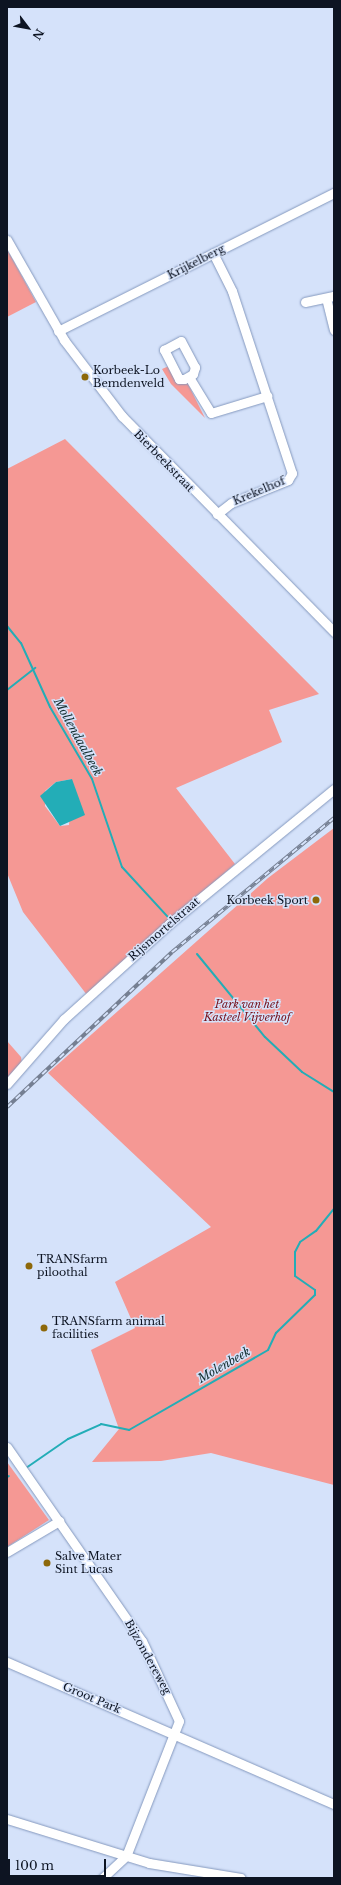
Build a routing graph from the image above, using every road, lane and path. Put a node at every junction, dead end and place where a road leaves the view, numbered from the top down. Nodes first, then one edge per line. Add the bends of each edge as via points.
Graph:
1 (334, 194) edge
2 (7, 240) edge
3 (213, 253) junction
4 (330, 297) edge
5 (305, 302) dead end
6 (334, 330) edge
7 (58, 331) junction
8 (189, 377) dead end
9 (266, 396) junction
10 (217, 514) junction
11 (334, 632) edge
12 (334, 789) edge
13 (7, 1084) edge
14 (7, 1447) edge
15 (58, 1521) junction
16 (7, 1552) edge
17 (7, 1662) edge
18 (176, 1734) junction
19 (334, 1804) edge
20 (7, 1819) edge
21 (126, 1856) junction
22 (102, 1878) edge
23 (241, 1878) edge

1 - 3 street, Krijkelberg
2 - 7 street, Bierbeekstraat
3 - 7 street, Krijkelberg
3 - 9 street, Krekelhof via 232,292
4 - 5 street
4 - 6 street
7 - 10 street, Bierbeekstraat via 122,416
8 - 9 street via 211,413
9 - 10 street, Krekelhof via 292,475 231,502
10 - 11 street, Bierbeekstraat
12 - 13 street, Rijsmortelstraat via 163,929 64,1019
14 - 15 street, Bijzondereweg
15 - 16 street
15 - 18 street, Bijzondereweg via 142,1641 174,1704 179,1721
17 - 18 street, Groot Park
18 - 19 street
18 - 21 street, Bijzondereweg
20 - 21 street
21 - 22 street
21 - 23 street

